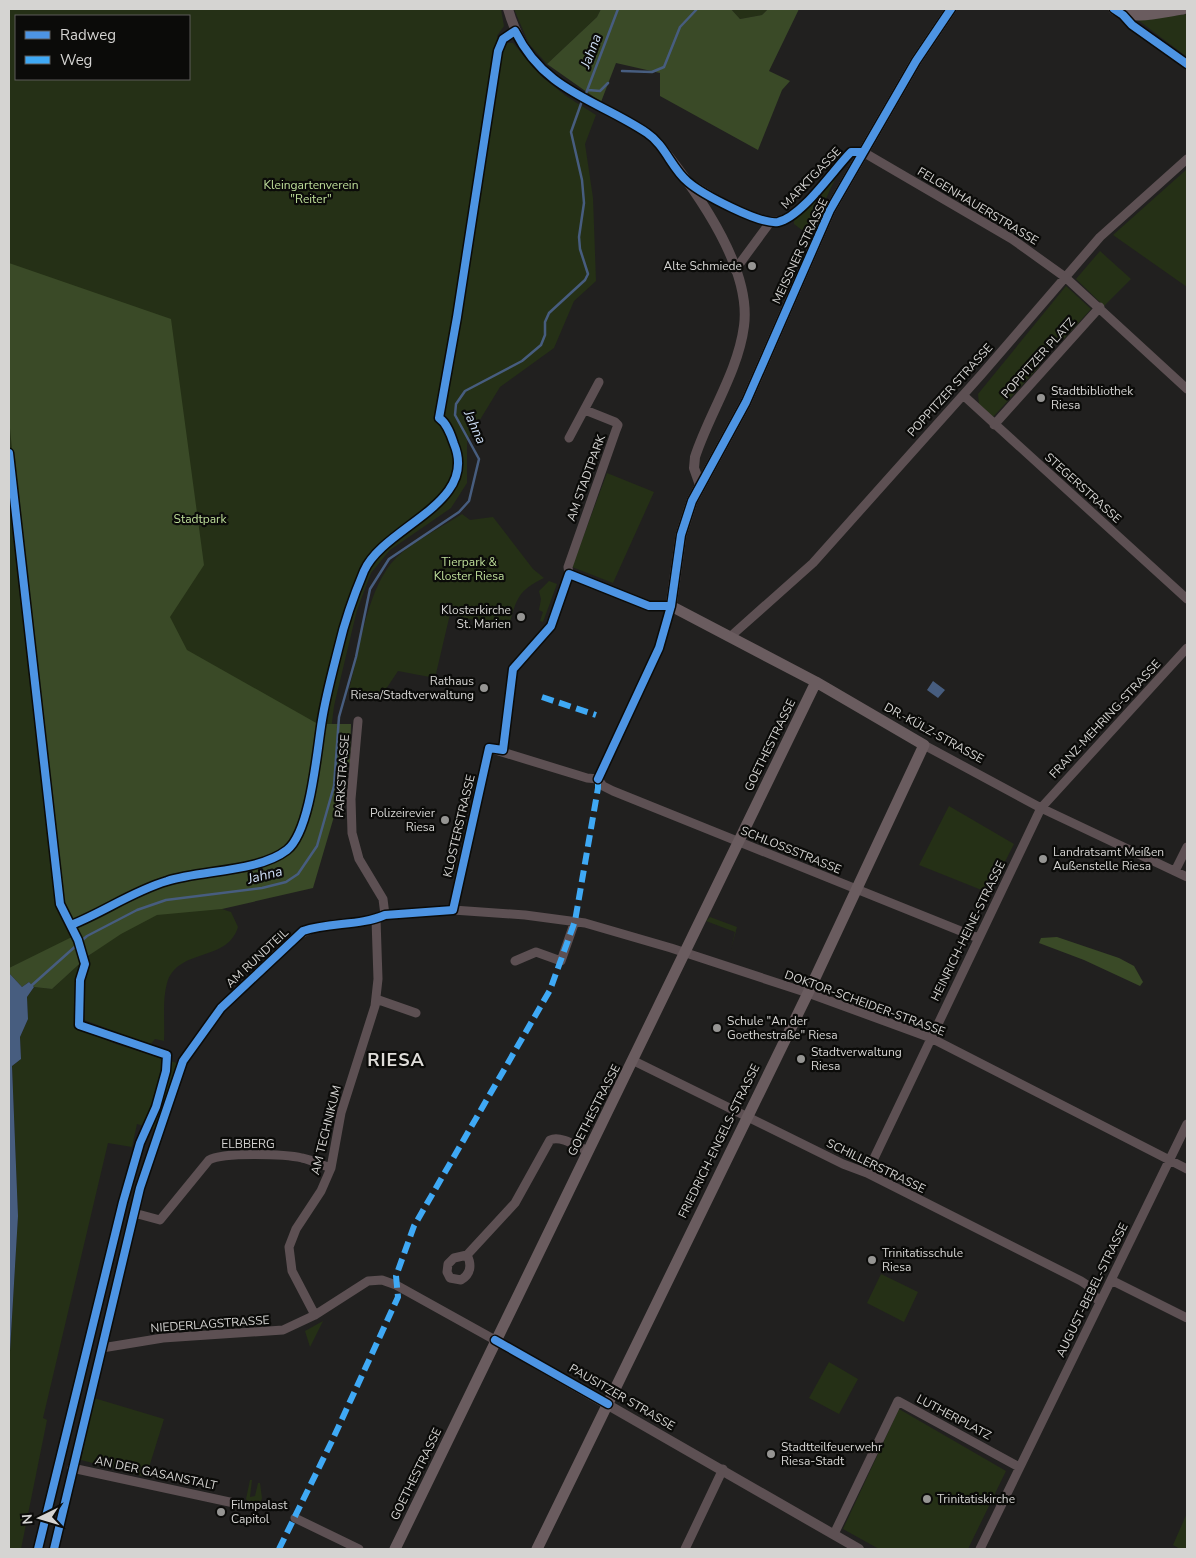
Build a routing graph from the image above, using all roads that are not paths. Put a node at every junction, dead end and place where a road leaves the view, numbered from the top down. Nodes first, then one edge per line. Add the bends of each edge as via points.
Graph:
1 (508, 9) edge
2 (951, 9) edge
3 (1183, 9) edge
4 (1119, 12) edge
5 (1187, 64) edge
6 (863, 152) junction
7 (1187, 160) edge
8 (688, 182) junction
9 (773, 222) junction
10 (735, 270) junction
11 (1065, 277) junction
12 (1100, 307) junction
13 (599, 382) dead end
14 (1187, 389) edge
15 (963, 395) junction
16 (585, 410) junction
17 (994, 425) junction
18 (569, 438) dead end
19 (700, 485) junction
20 (569, 574) junction
21 (1187, 599) edge
22 (670, 606) junction
23 (731, 636) junction
24 (1187, 648) edge
25 (816, 682) junction
26 (358, 721) dead end
27 (924, 744) junction
28 (503, 750) junction
29 (598, 779) junction
30 (1041, 808) junction
31 (739, 842) junction
32 (1187, 847) edge
33 (1175, 871) junction
34 (1187, 877) edge
35 (856, 889) junction
36 (453, 910) junction
37 (385, 915) junction
38 (376, 919) junction
39 (575, 921) junction
40 (978, 938) junction
41 (684, 954) junction
42 (515, 961) dead end
43 (808, 993) junction
44 (376, 999) junction
45 (416, 1013) dead end
46 (931, 1038) junction
47 (634, 1061) junction
48 (746, 1117) junction
49 (1187, 1124) edge
50 (588, 1151) junction
51 (1170, 1160) junction
52 (331, 1168) junction
53 (1187, 1169) edge
54 (866, 1173) junction
55 (134, 1214) junction
56 (467, 1255) dead end
57 (1111, 1280) junction
58 (396, 1285) joint
59 (1099, 1302) junction
60 (315, 1315) junction
61 (1187, 1318) edge
62 (495, 1340) junction
63 (102, 1348) junction
64 (608, 1404) junction
65 (1019, 1467) junction
66 (72, 1468) junction
67 (723, 1469) junction
68 (234, 1503) dead end
69 (295, 1518) dead end
70 (834, 1534) junction
71 (54, 1549) edge
72 (359, 1549) edge
73 (396, 1549) edge
74 (537, 1549) edge
75 (685, 1549) edge
76 (859, 1549) edge
77 (980, 1549) edge

1 - 8 street via 515,30 545,73 566,89 654,138
2 - 6 main road, MEISSNER STRASSE via 916,61
3 - 4 main road
4 - 5 street
6 - 9 street, MARKTGASSE via 851,152 798,210 787,219
6 - 11 street, FELGENHAUERSTRASSE via 1012,239
6 - 19 main road, MEISSNER STRASSE via 830,210 734,426
7 - 11 street, POPPITZER STRASSE via 1100,237
8 - 9 street via 740,211
8 - 10 street via 724,238
9 - 10 street
10 - 19 street via 744,304 744,330 695,457 694,468
11 - 12 street, FELGENHAUERSTRASSE
11 - 15 street, POPPITZER STRASSE
12 - 14 street, FELGENHAUERSTRASSE
12 - 17 street, POPPITZER PLATZ
13 - 16 street
15 - 17 street, STEGERSTRASSE
15 - 23 street, POPPITZER STRASSE via 813,563
16 - 18 street
16 - 20 street, AM STADTPARK via 618,425 568,567
17 - 21 street, STEGERSTRASSE
19 - 22 main road, MEISSNER STRASSE via 681,535
20 - 22 street via 649,606
20 - 28 street via 551,626 513,669
22 - 23 main road, DR.-KÜLZ-STRASSE
22 - 29 street via 658,648
23 - 25 main road, DR.-KÜLZ-STRASSE
24 - 30 street, FRANZ-MEHRING-STRASSE
25 - 27 main road, DR.-KÜLZ-STRASSE
25 - 31 main road, GOETHESTRASSE
26 - 37 street, PARKSTRASSE via 351,800 352,833 359,859 383,899
27 - 30 street, DR.-KÜLZ-STRASSE
27 - 35 main road, FRIEDRICH-ENGELS-STRASSE
28 - 29 street
28 - 36 street, KLOSTERSTRASSE via 490,748
29 - 31 street, SCHLOSSSTRASSE via 613,792
30 - 33 street, DR.-KÜLZ-STRASSE
30 - 40 street, HEINRICH-HEINE-STRASSE
31 - 35 street, SCHLOSSSTRASSE
31 - 41 main road, GOETHESTRASSE
32 - 33 street
33 - 34 street, DR.-KÜLZ-STRASSE
35 - 40 street, SCHLOSSSTRASSE
35 - 43 main road, FRIEDRICH-ENGELS-STRASSE
36 - 37 street
36 - 39 street
37 - 38 street
38 - 44 street
38 - 55 street, AM RUNDTEIL via 320,925 303,931 221,1008 183,1061
39 - 41 street, DOKTOR-SCHEIDER-STRASSE
39 - 42 street via 561,961 536,952
40 - 46 street, HEINRICH-HEINE-STRASSE
41 - 43 street, DOKTOR-SCHEIDER-STRASSE
41 - 47 main road, GOETHESTRASSE
43 - 46 street, DOKTOR-SCHEIDER-STRASSE
43 - 48 main road, FRIEDRICH-ENGELS-STRASSE
44 - 45 street
44 - 52 street, AM TECHNIKUM via 341,1113
46 - 51 street, DOKTOR-SCHEIDER-STRASSE
46 - 54 street, HEINRICH-HEINE-STRASSE
47 - 48 street, SCHILLERSTRASSE
47 - 50 main road, GOETHESTRASSE
48 - 54 street, SCHILLERSTRASSE
48 - 64 main road, FRIEDRICH-ENGELS-STRASSE
49 - 51 street, AUGUST-BEBEL-STRASSE
50 - 56 street via 555,1138 550,1140 515,1203
50 - 62 main road, GOETHESTRASSE
51 - 53 street, DOKTOR-SCHEIDER-STRASSE
51 - 57 street, AUGUST-BEBEL-STRASSE
52 - 55 street, ELBBERG via 300,1157 215,1157 209,1160 160,1220
52 - 60 street, AM TECHNIKUM via 321,1191 296,1229 290,1247 292,1271
54 - 59 street, SCHILLERSTRASSE via 1081,1281
55 - 63 street, AM RUNDTEIL
57 - 59 street, AUGUST-BEBEL-STRASSE
57 - 61 street
58 - 60 street, NIEDERLAGSTRASSE via 382,1280 368,1282
58 - 62 street, PAUSITZER STRASSE
59 - 65 street, AUGUST-BEBEL-STRASSE
60 - 63 street, NIEDERLAGSTRASSE via 274,1332 181,1336
62 - 64 street, PAUSITZER STRASSE
62 - 73 main road, GOETHESTRASSE
63 - 66 street, AM RUNDTEIL
64 - 67 street, PAUSITZER STRASSE
64 - 74 main road, FRIEDRICH-ENGELS-STRASSE
65 - 70 street, LUTHERPLATZ via 898,1402
65 - 77 street
66 - 68 street, AN DER GASANSTALT
66 - 71 street, AM RUNDTEIL
67 - 70 street, PAUSITZER STRASSE
67 - 75 street
69 - 72 street
70 - 76 street

